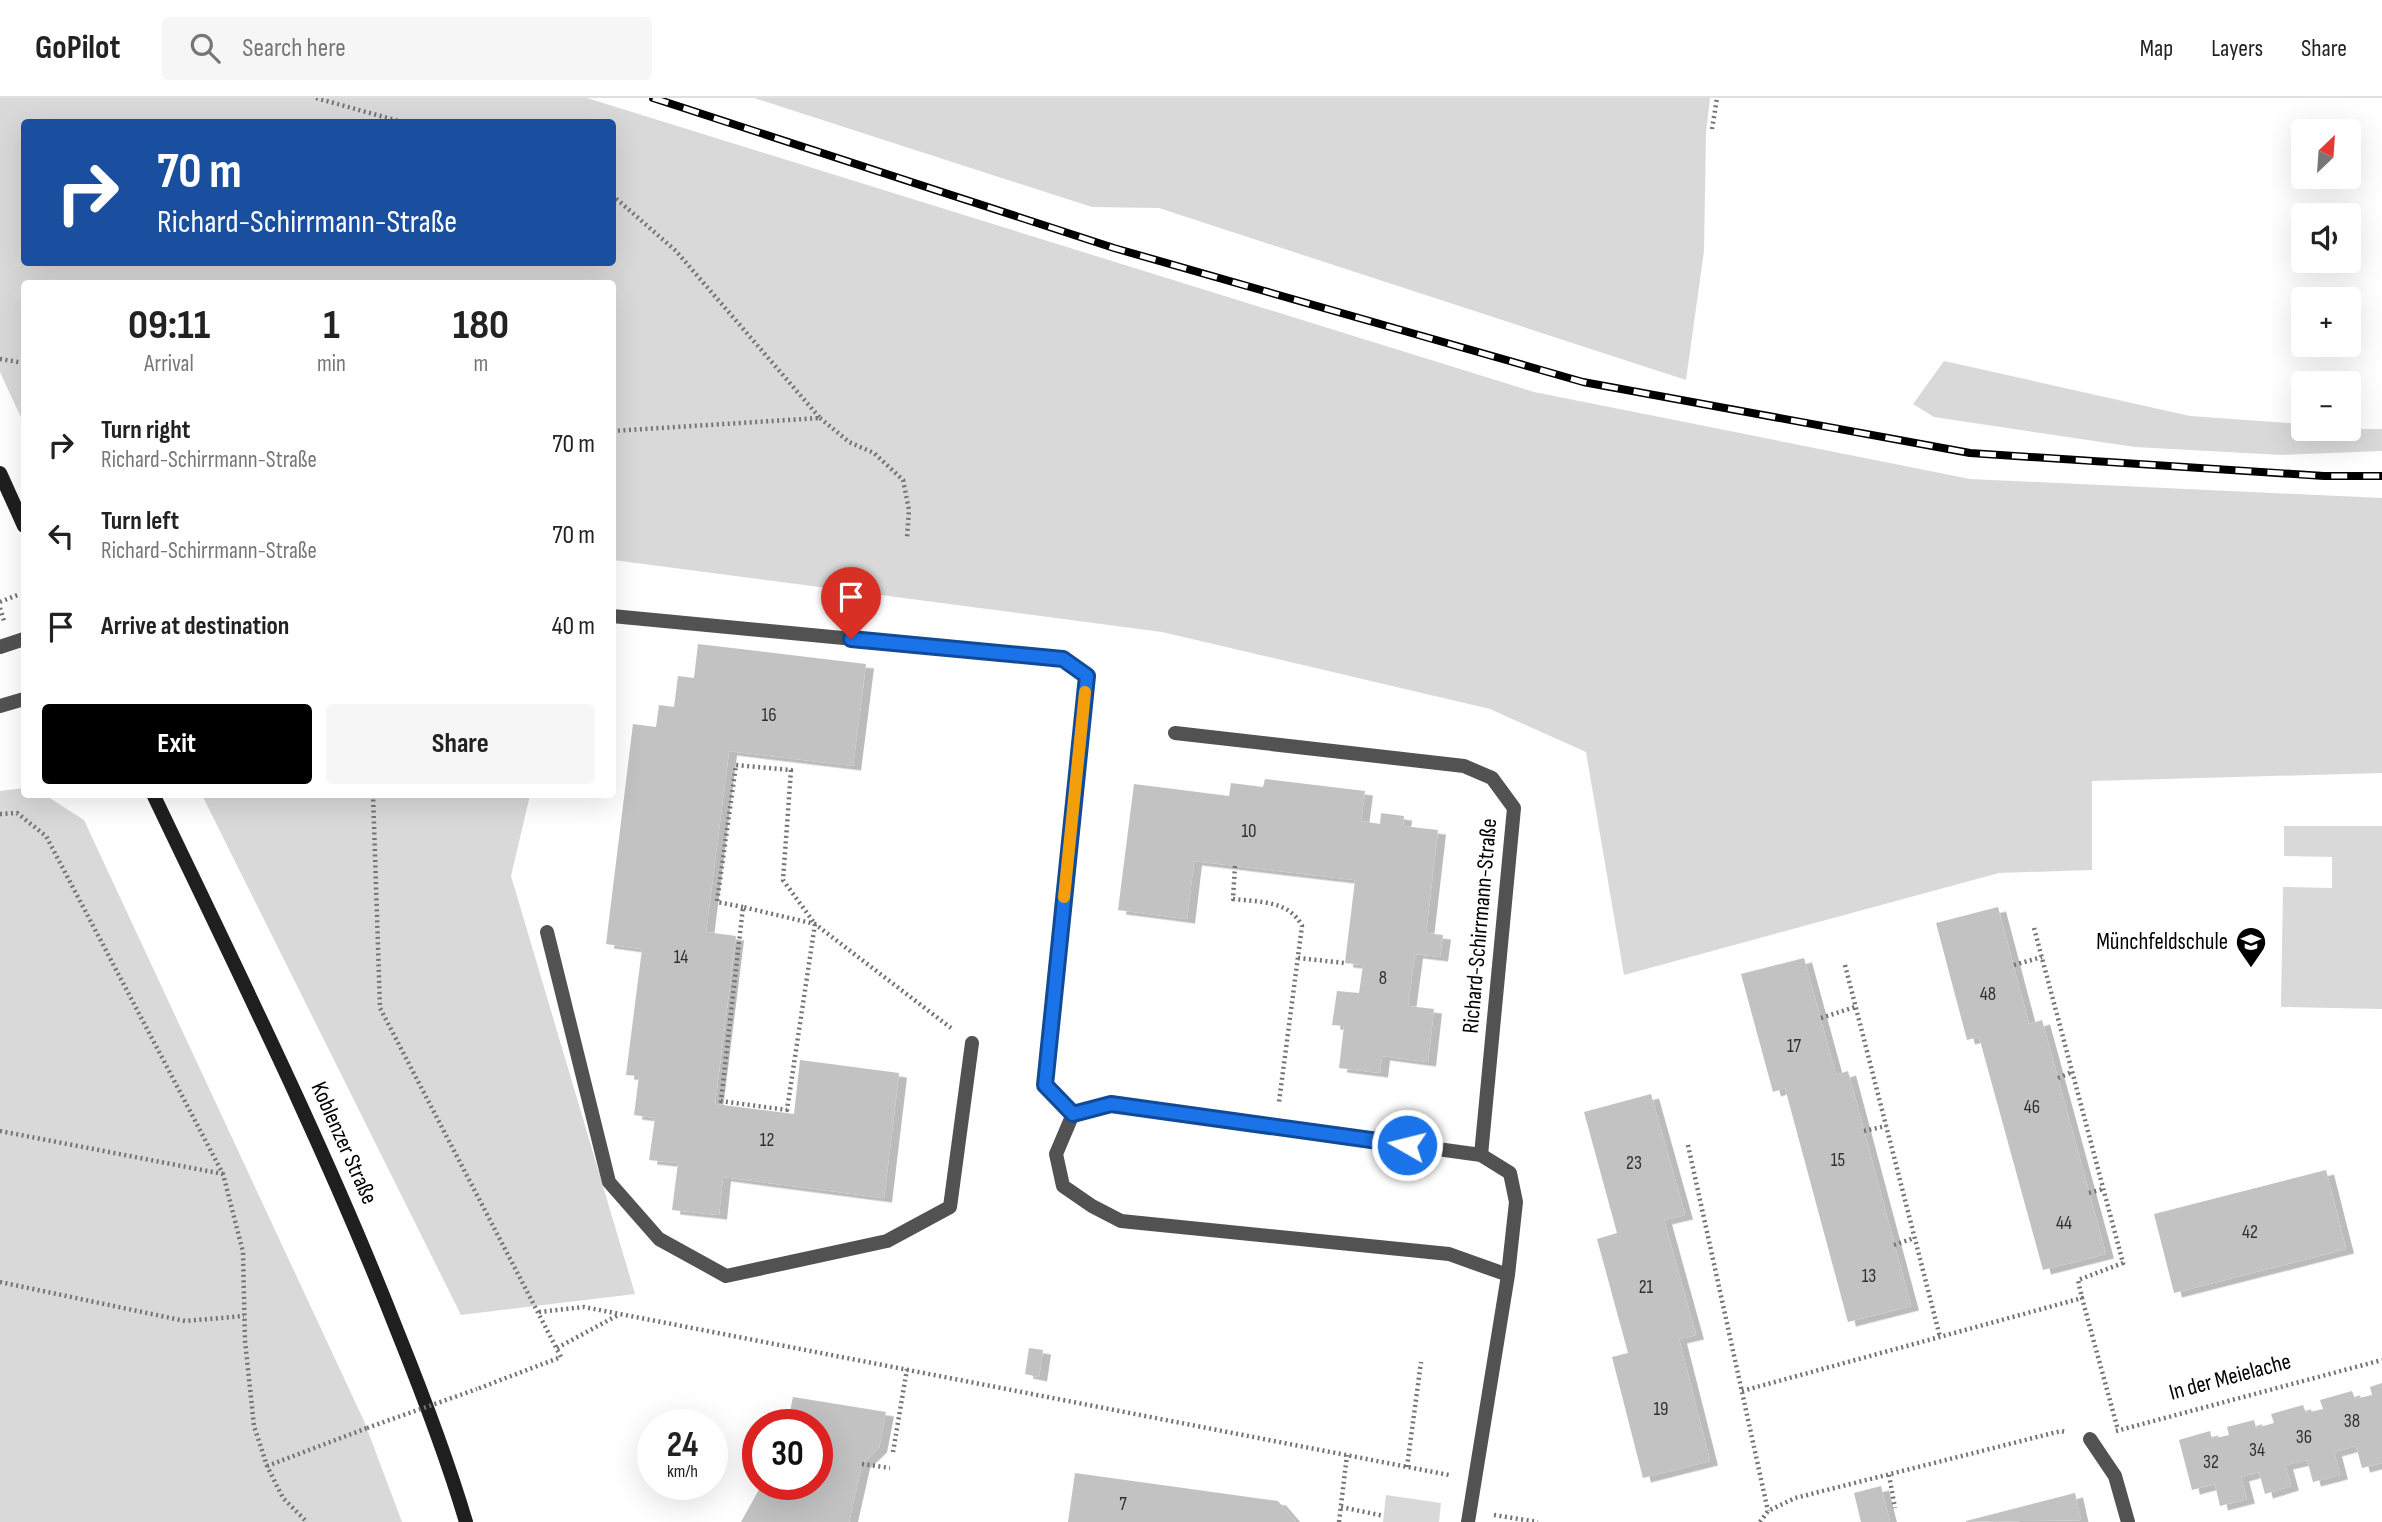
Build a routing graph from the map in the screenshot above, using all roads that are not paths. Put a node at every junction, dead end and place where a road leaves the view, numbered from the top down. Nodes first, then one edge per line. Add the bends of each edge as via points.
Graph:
1 (0, 475) edge
2 (21, 520) edge
3 (616, 616) edge
4 (21, 640) edge
5 (0, 647) edge
6 (21, 700) edge
7 (0, 706) edge
8 (1175, 733) dead end
9 (154, 798) edge
10 (547, 932) dead end
11 (971, 1043) road end
12 (1073, 1114) junction
13 (1481, 1155) junction
14 (1508, 1275) junction
15 (2090, 1438) road end
16 (1469, 1516) edge
17 (466, 1522) edge
18 (2127, 1522) edge

1 - 2 main road
3 - 12 street via 1063,659 1087,676 1045,1085
4 - 5 street
6 - 7 street
8 - 13 street, Richard-Schirrmann-Straße via 1464,766 1492,778 1514,808
9 - 17 main road, Koblenzer Straße via 361,1237
10 - 11 street via 609,1182 659,1239 726,1276 887,1241 950,1207
12 - 13 street via 1111,1104
12 - 14 street via 1056,1154 1063,1186 1121,1222 1450,1254
13 - 14 street via 1510,1173 1516,1202
14 - 16 street
15 - 18 street via 2115,1476

